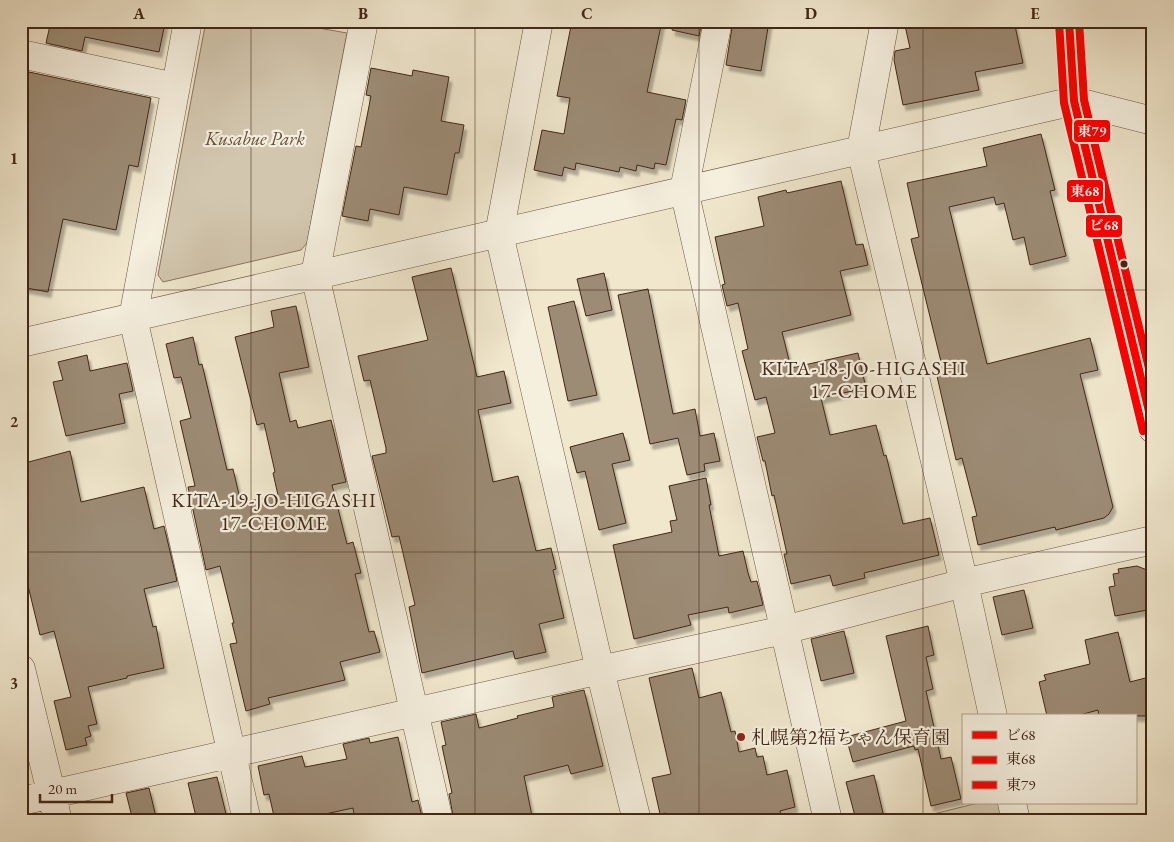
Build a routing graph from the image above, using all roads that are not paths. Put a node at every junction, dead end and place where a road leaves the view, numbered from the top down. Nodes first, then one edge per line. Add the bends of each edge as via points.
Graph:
1 (188, 21) edge
2 (364, 21) edge
3 (539, 21) edge
4 (718, 21) edge
5 (885, 21) edge
6 (1069, 21) edge
7 (21, 54) edge
8 (176, 87) junction
9 (1074, 101) junction
10 (1153, 121) edge
11 (861, 150) junction
12 (684, 190) junction
13 (499, 234) junction
14 (315, 275) junction
15 (133, 318) junction
16 (21, 343) edge
17 (1153, 430) edge
18 (1153, 540) edge
19 (964, 583) junction
20 (784, 630) junction
21 (21, 669) edge
22 (600, 670) junction
23 (414, 712) junction
24 (993, 714) edge
25 (231, 753) junction
26 (51, 794) junction
27 (21, 801) edge
28 (1012, 804) edge
29 (58, 821) edge
30 (247, 821) edge
31 (440, 821) edge
32 (637, 821) edge
33 (828, 821) edge
34 (1016, 821) edge

1 - 8 street
2 - 14 street
3 - 13 street
4 - 12 street
5 - 11 street
6 - 9 street
7 - 8 street
8 - 15 street
9 - 10 street
9 - 11 street
9 - 17 street
11 - 12 street
11 - 19 street
12 - 13 street
12 - 20 street
13 - 14 street
13 - 22 street
14 - 15 street
14 - 23 street
15 - 16 street
15 - 25 street
18 - 19 street
19 - 20 street
19 - 24 street
20 - 22 street
20 - 33 street
21 - 26 street
22 - 23 street
22 - 32 street
23 - 25 street
23 - 31 street
25 - 26 street
25 - 30 street
26 - 27 street
26 - 29 street
28 - 34 street

